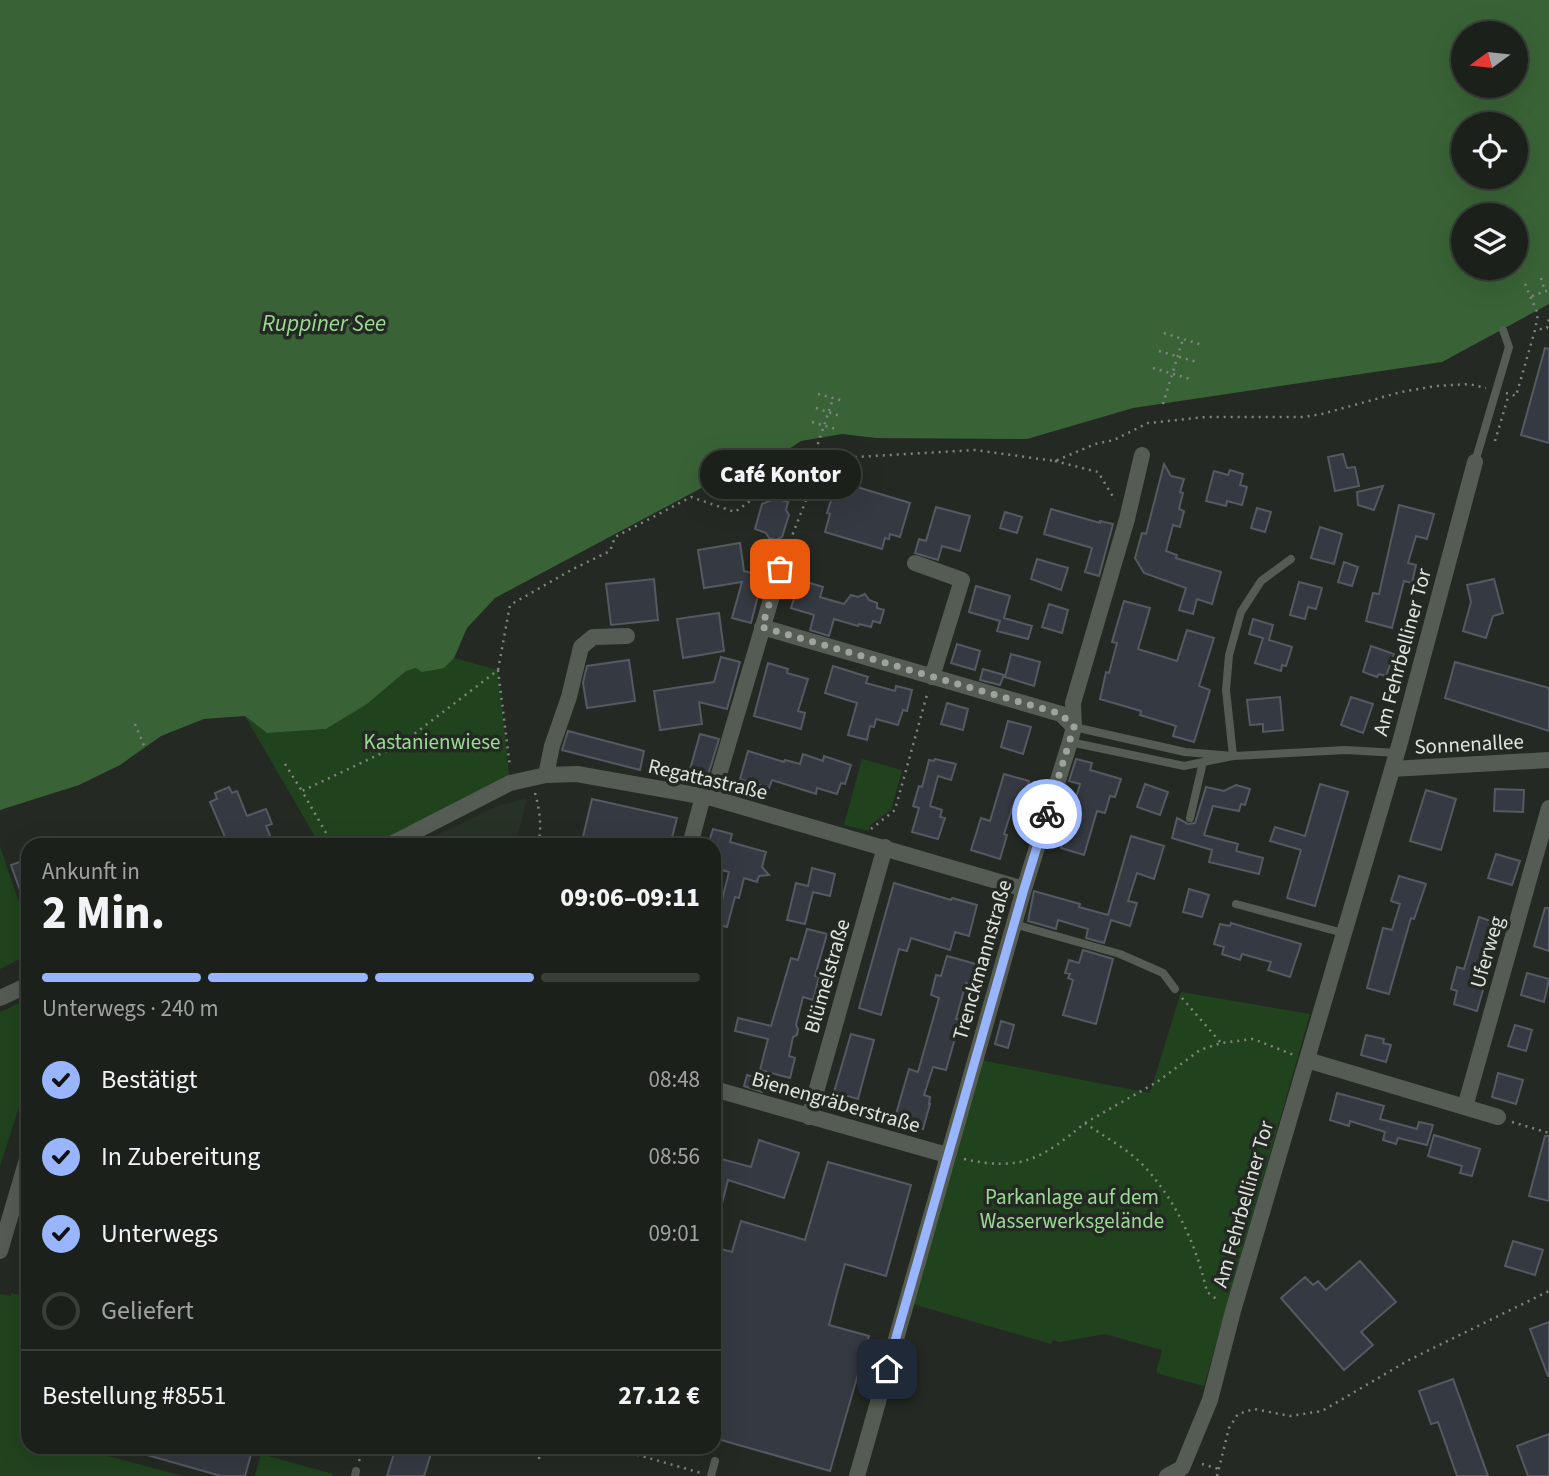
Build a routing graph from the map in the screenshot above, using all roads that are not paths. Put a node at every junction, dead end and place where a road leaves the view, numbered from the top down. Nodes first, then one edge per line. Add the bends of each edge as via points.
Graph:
1 (1503, 330) dead end
2 (1142, 455) dead end
3 (1475, 462) joint
4 (1291, 559) dead end
5 (915, 564) dead end
6 (780, 569) road end
7 (762, 627) junction
8 (627, 636) dead end
9 (932, 677) junction
10 (1072, 734) junction
11 (1233, 756) junction
12 (1549, 760) edge
13 (1394, 761) junction
14 (1203, 762) junction
15 (538, 776) junction
16 (707, 797) junction
17 (1549, 808) edge
18 (1190, 818) dead end
19 (403, 838) edge
20 (692, 838) edge
21 (885, 847) junction
22 (1024, 889) junction
23 (1236, 904) dead end
24 (1014, 924) junction
25 (1343, 933) junction
26 (21, 988) edge
27 (1175, 989) road end
28 (0, 998) edge
29 (1307, 1060) junction
30 (721, 1091) edge
31 (1465, 1107) junction
32 (809, 1117) junction
33 (1498, 1117) road end
34 (947, 1156) junction
35 (21, 1180) edge
36 (0, 1251) edge
37 (715, 1461) dead end
38 (712, 1476) edge
39 (857, 1476) edge
40 (1167, 1476) edge

1 - 3 lane via 1509,348
2 - 10 street, Trenckmannstraße via 1073,704
3 - 13 street, Am Fehrbelliner Tor
4 - 11 lane via 1261,581 1241,612 1229,655 1226,690
5 - 9 street via 962,580
6 - 7 street
7 - 9 street
7 - 16 street
8 - 15 street via 593,637 581,647 569,697
9 - 10 street via 1061,714
10 - 11 lane
10 - 14 lane via 1184,766
10 - 22 street, Trenckmannstraße
11 - 13 lane via 1346,750
11 - 14 lane
12 - 13 street, Sonnenallee
13 - 25 street, Am Fehrbelliner Tor
14 - 18 lane
15 - 16 street, Regattastraße via 577,774
15 - 19 street, Regattastraße via 512,783
16 - 20 street
16 - 21 street, Regattastraße
17 - 31 street, Uferweg
21 - 22 street, Regattastraße
21 - 32 street, Blümelstraße
22 - 24 street, Trenckmannstraße
23 - 25 lane
24 - 27 lane via 1120,954 1163,973
24 - 34 street, Trenckmannstraße
25 - 29 street, Am Fehrbelliner Tor
26 - 28 street
29 - 31 street
29 - 40 street, Am Fehrbelliner Tor via 1210,1400 1182,1468
30 - 32 street, Bienengräberstraße
31 - 33 street
32 - 34 street, Bienengräberstraße
34 - 39 street, Trenckmannstraße
35 - 36 street
37 - 38 lane

